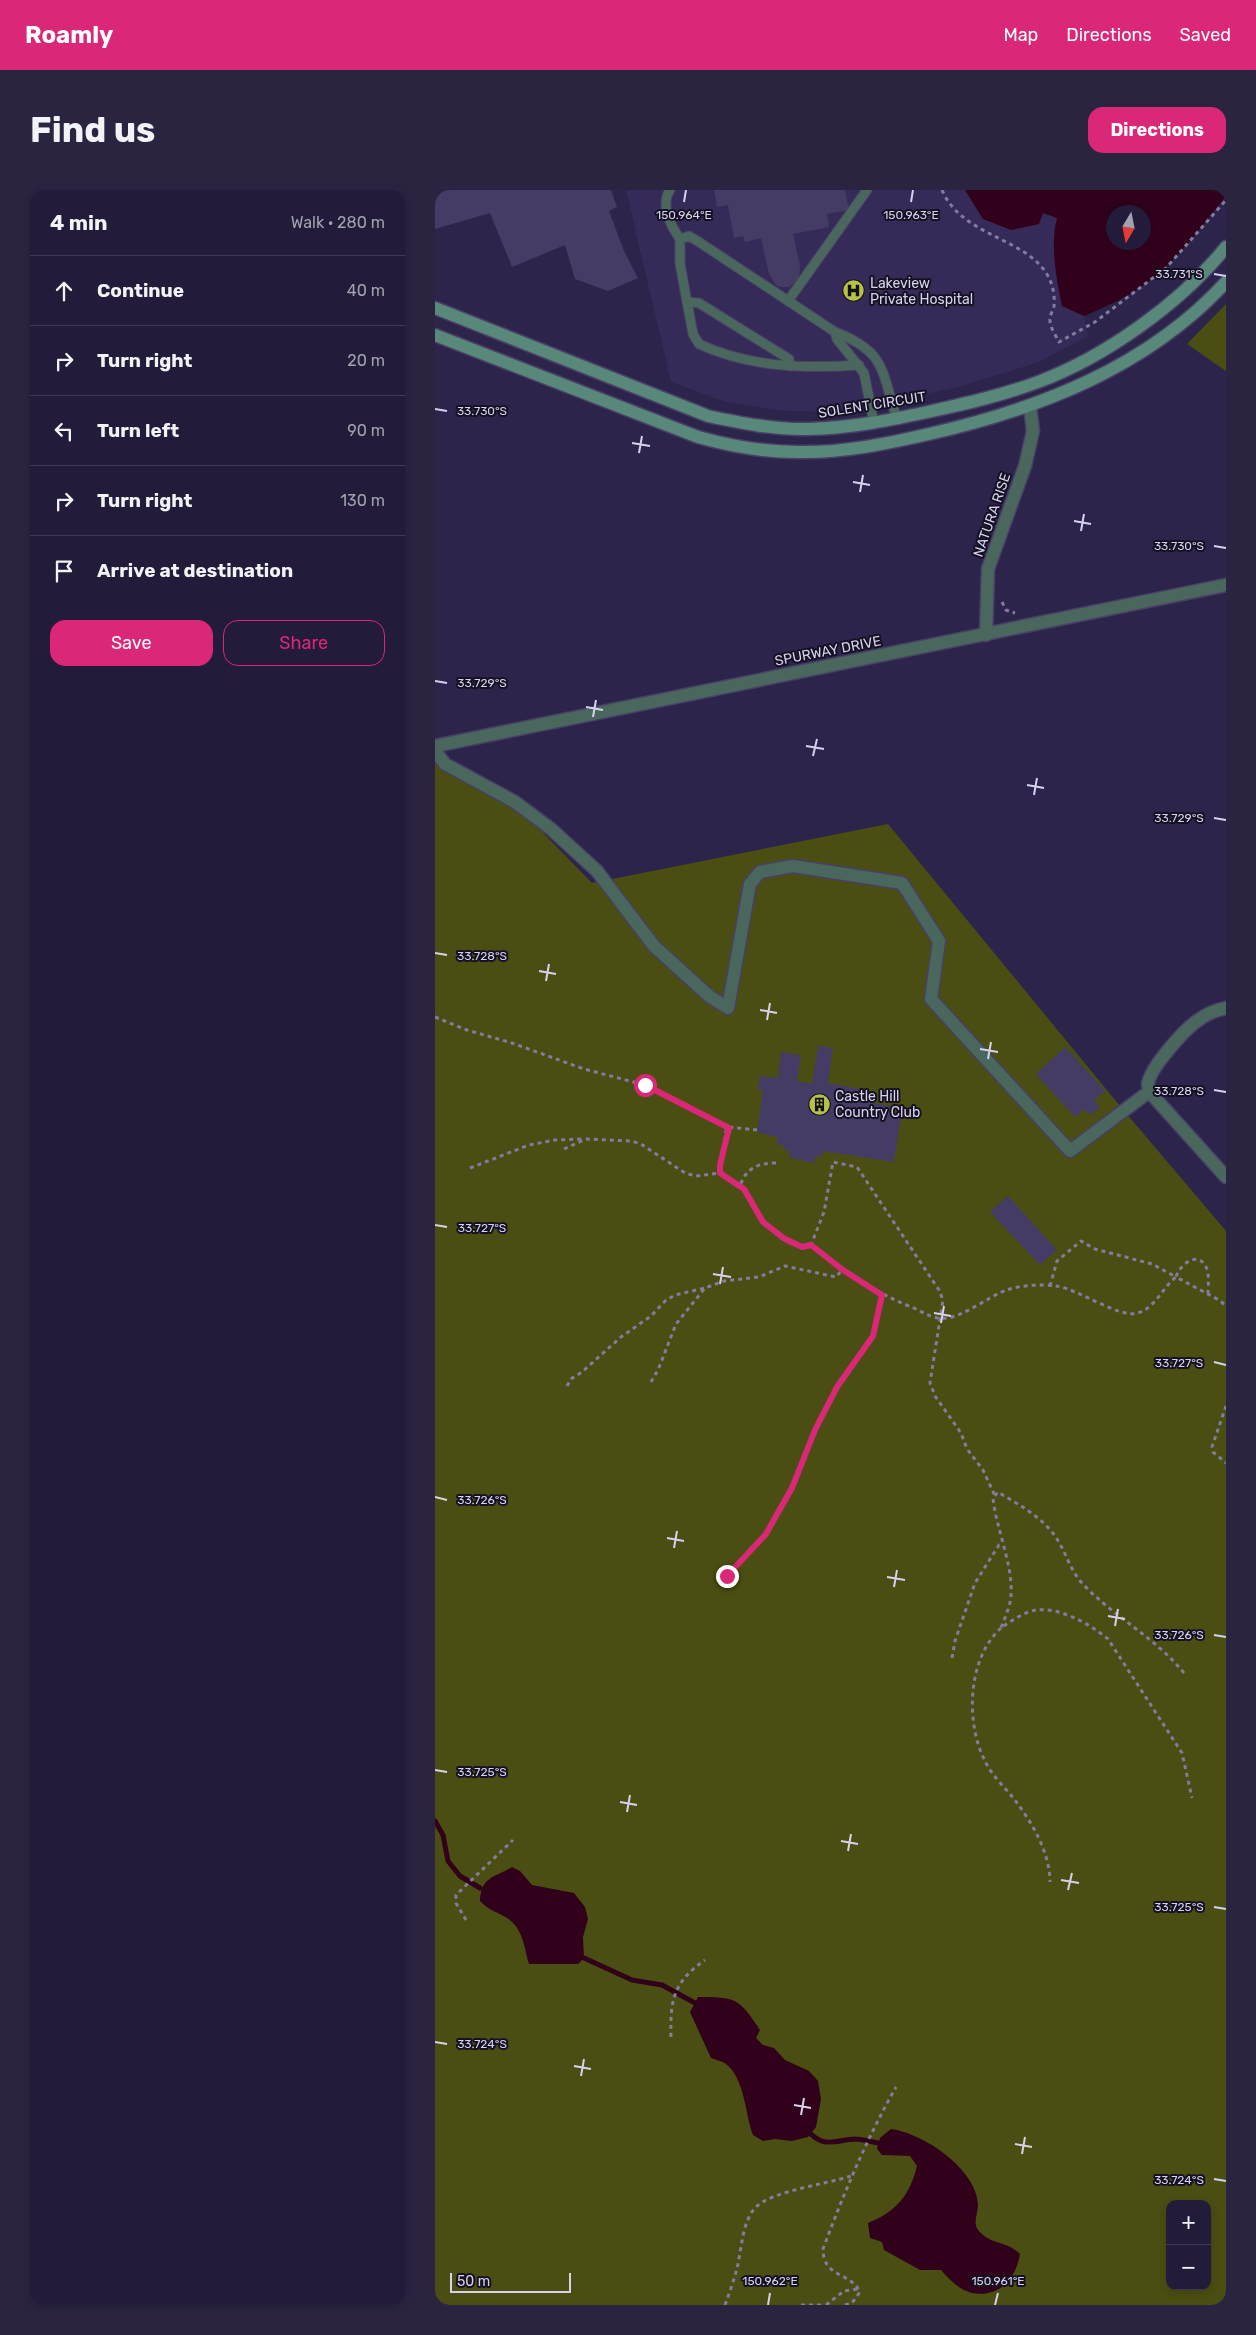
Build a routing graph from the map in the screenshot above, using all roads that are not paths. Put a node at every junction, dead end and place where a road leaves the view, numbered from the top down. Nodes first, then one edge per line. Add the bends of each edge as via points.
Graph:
1 (670, 190) edge
2 (867, 190) edge
3 (680, 238) junction
4 (1226, 247) edge
5 (1226, 282) edge
6 (788, 301) junction
7 (687, 302) junction
8 (435, 308) edge
9 (835, 332) junction
10 (435, 335) edge
11 (859, 365) junction
12 (790, 366) junction
13 (1030, 406) junction
14 (897, 419) junction
15 (874, 423) junction
16 (1226, 587) edge
17 (987, 634) junction
18 (435, 746) edge
19 (435, 751) edge
20 (1226, 1008) edge
21 (1149, 1088) junction
22 (1225, 1175) edge

1 - 3 lane via 667,212
2 - 6 lane
3 - 6 lane via 689,236
3 - 7 lane via 679,257
4 - 14 street, SOLENT CIRCUIT via 1176,297 1116,342 1076,365 1003,394
5 - 13 street via 1202,306 1153,344 1079,386
6 - 9 lane
7 - 12 lane via 699,303 789,359
7 - 12 lane via 693,334 699,344 739,358
8 - 15 street, SOLENT CIRCUIT via 708,416 746,424 807,430
9 - 11 lane
9 - 14 lane via 857,341 875,355
10 - 13 street via 674,429 721,443 767,451 829,452 863,448 974,424
11 - 12 lane
11 - 15 lane via 867,383
13 - 17 street, NATURA RISE via 1033,431 1025,466 988,570
14 - 15 street, SOLENT CIRCUIT
16 - 17 street, SPURWAY DRIVE
17 - 18 street, SPURWAY DRIVE
19 - 21 street via 445,764 515,802 551,829 597,871 654,946 709,996 728,1008 750,884 760,872 793,866 902,883 939,941 931,999 1070,1152
20 - 21 street via 1205,1015 1185,1031 1152,1072
21 - 22 street

